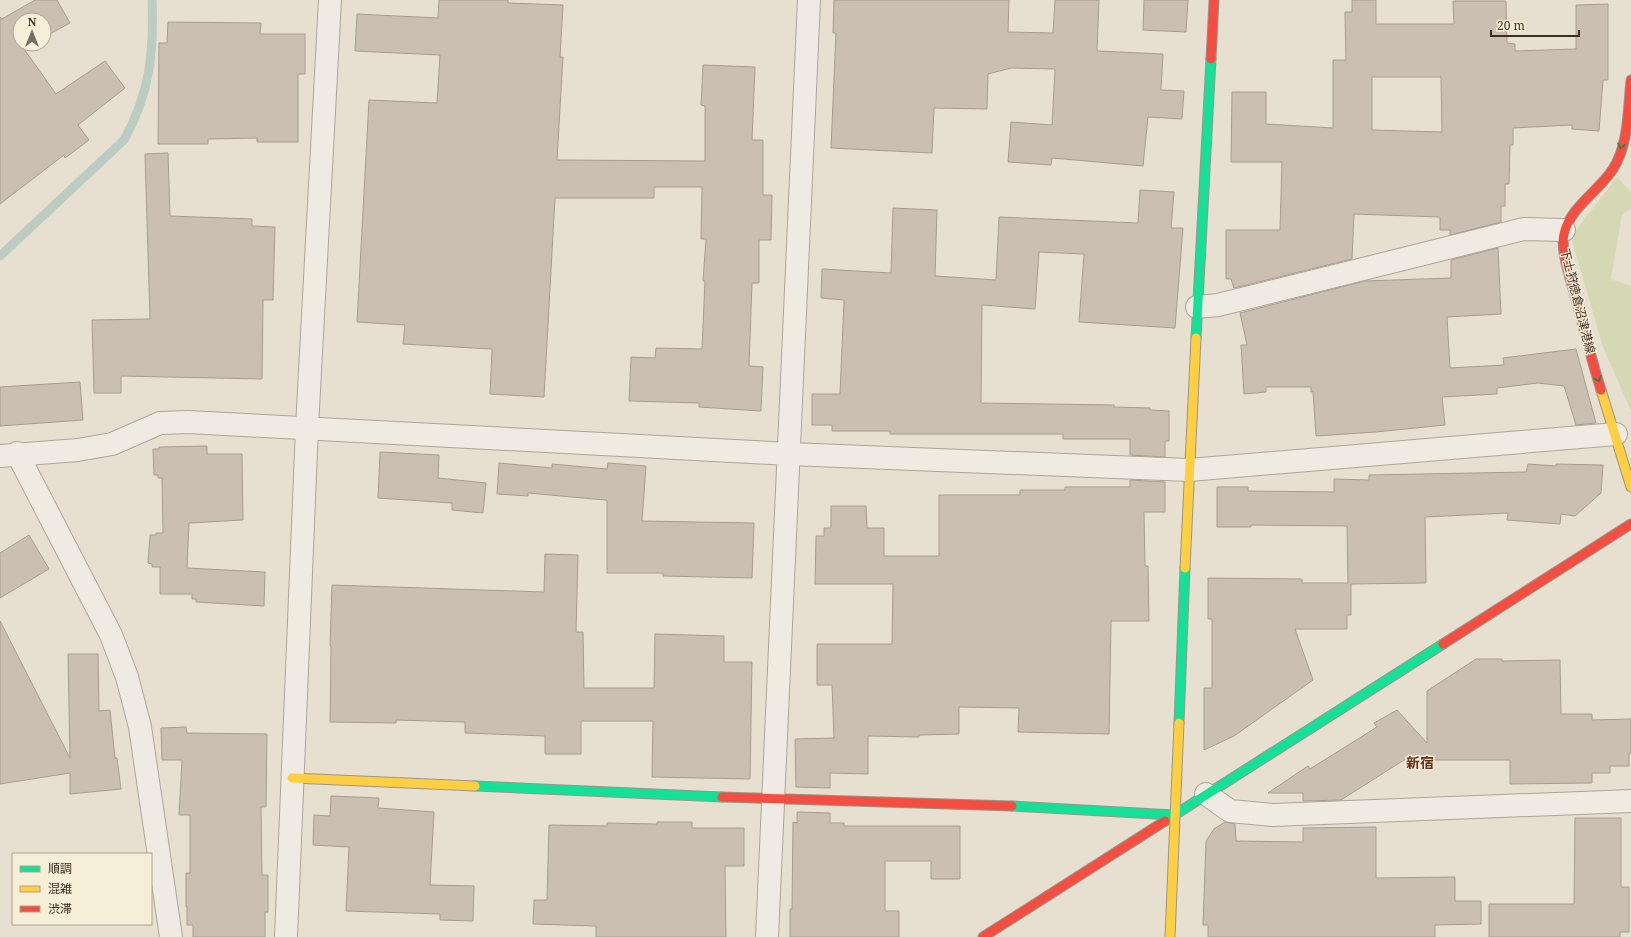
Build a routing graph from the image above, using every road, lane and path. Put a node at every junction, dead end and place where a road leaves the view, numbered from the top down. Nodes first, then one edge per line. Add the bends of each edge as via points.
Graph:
1 (330, 0) edge
2 (809, 0) edge
3 (1214, 0) edge
4 (1631, 80) edge
5 (1564, 230) junction
6 (1198, 307) junction
7 (307, 427) junction
8 (1616, 434) junction
9 (9, 454) edge
10 (790, 454) junction
11 (1189, 470) junction
12 (1631, 487) edge
13 (1631, 524) edge
14 (292, 778) junction
15 (1206, 794) junction
16 (773, 799) junction
17 (1631, 801) edge
18 (1174, 815) junction
19 (171, 937) edge
20 (286, 937) edge
21 (767, 937) edge
22 (983, 937) edge
23 (1170, 937) edge

1 - 7 street
2 - 10 street
3 - 6 street
4 -> 5 street, 下土狩徳倉沼津港線 via 1621,149 1614,167
5 - 6 street via 1524,230 1226,303
5 -> 8 street, 下土狩徳倉沼津港線 via 1566,261 1595,370
6 - 11 street
7 - 9 street via 160,423 112,444 78,450
7 - 10 street
7 - 14 street
8 - 11 street
8 - 12 street, 下土狩徳倉沼津港線
9 - 19 street via 111,635 127,677 140,727
10 - 11 street
10 - 16 street
11 - 18 street
13 - 15 street
14 - 16 street
14 - 20 street
15 - 17 street via 1230,811 1273,815
15 - 18 street
16 - 18 street via 992,805
16 - 21 street
18 - 22 street
18 - 23 street

